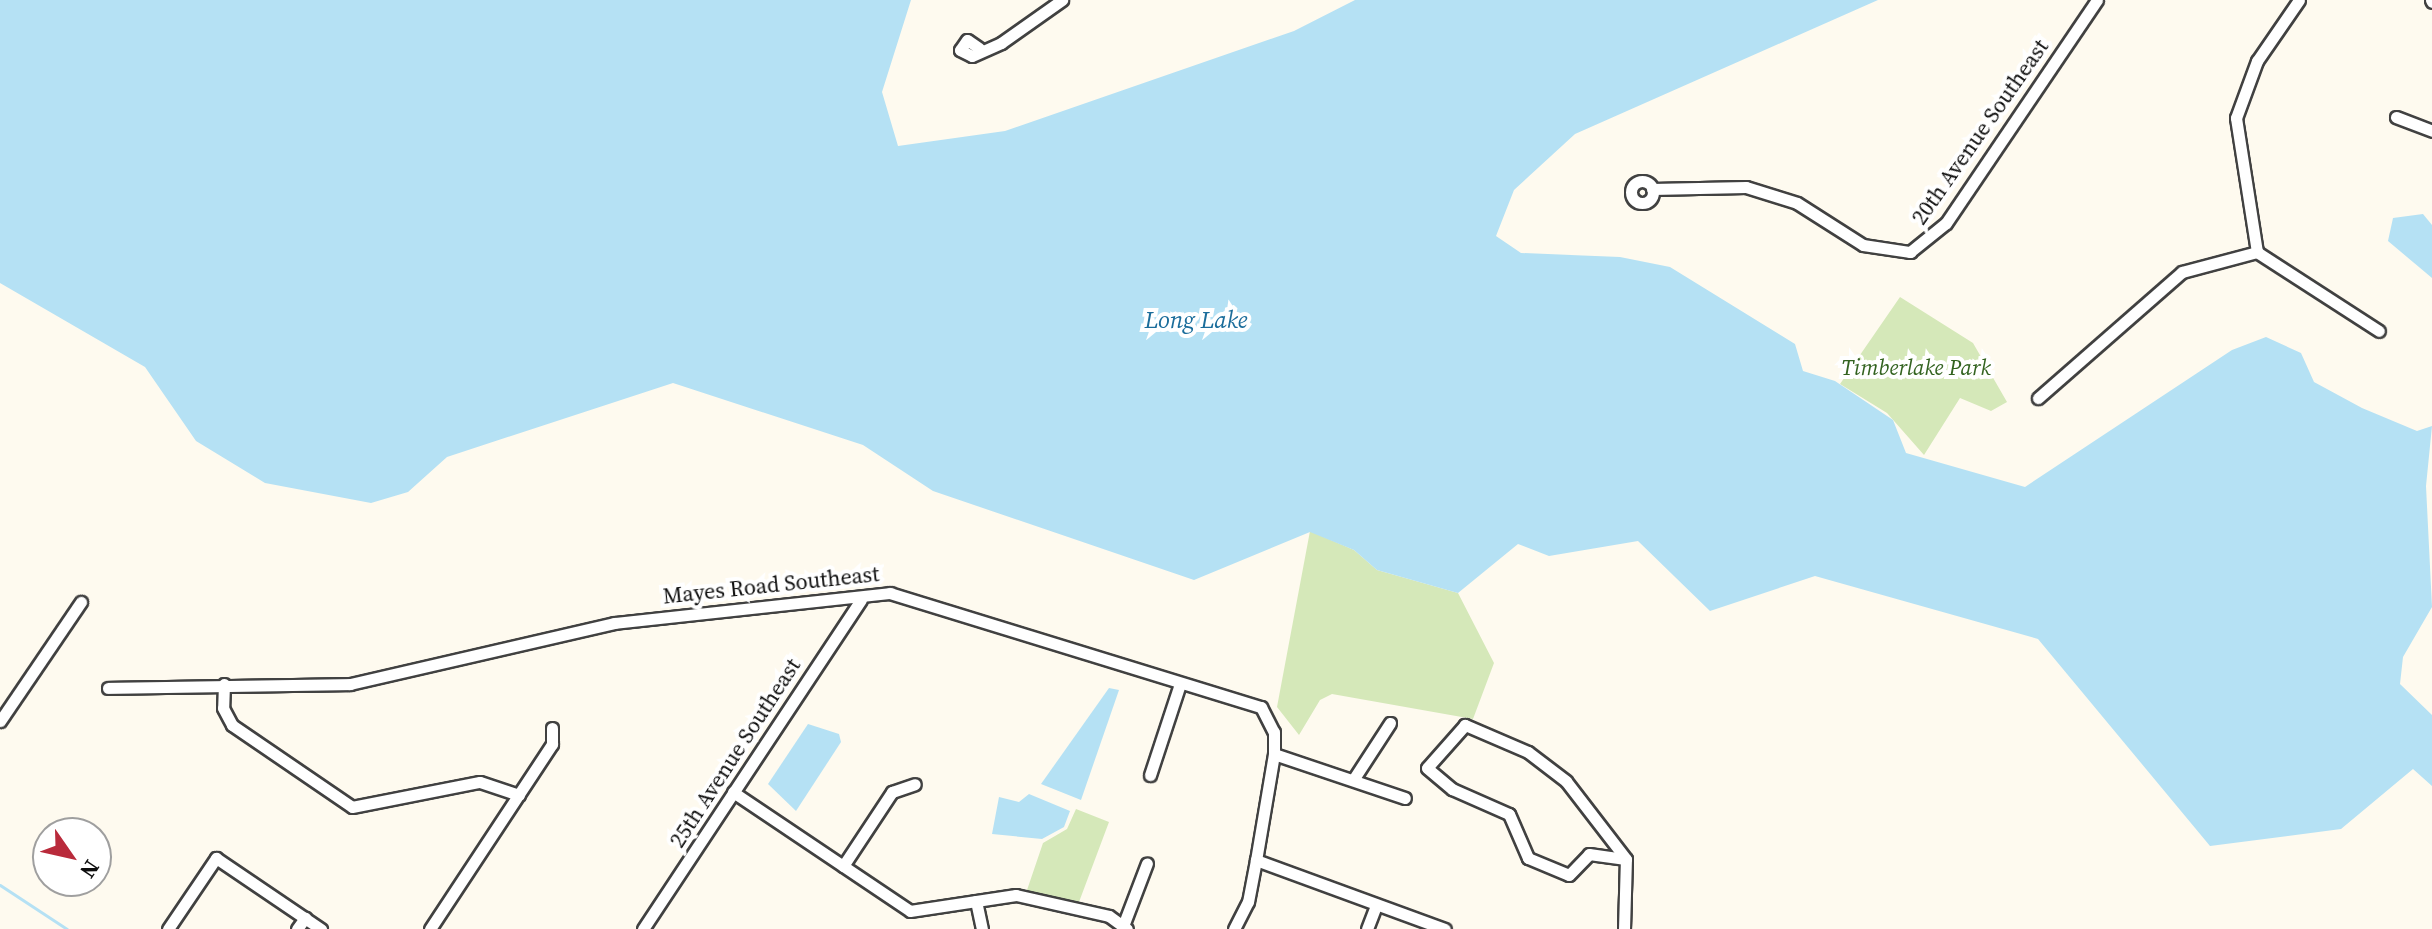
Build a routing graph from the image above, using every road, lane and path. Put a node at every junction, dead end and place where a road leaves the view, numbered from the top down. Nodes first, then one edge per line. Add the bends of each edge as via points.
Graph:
1 (1062, 0) edge
2 (2097, 0) edge
3 (2299, 0) edge
4 (979, 48) dead end
5 (2396, 117) dead end
6 (2432, 131) edge
7 (1652, 189) dead end
8 (2257, 252) junction
9 (2379, 331) dead end
10 (2038, 398) dead end
11 (861, 600) junction
12 (81, 602) dead end
13 (224, 684) junction
14 (1179, 687) junction
15 (108, 688) dead end
16 (0, 721) edge
17 (1390, 723) dead end
18 (552, 728) dead end
19 (1274, 754) junction
20 (1150, 775) dead end
21 (1353, 780) junction
22 (915, 784) dead end
23 (733, 792) junction
24 (519, 795) junction
25 (1405, 798) dead end
26 (1626, 859) junction
27 (1256, 860) junction
28 (1147, 863) dead end
29 (843, 866) junction
30 (976, 901) junction
31 (1376, 905) junction
32 (305, 918) junction
33 (1125, 928) edge
34 (168, 929) edge
35 (297, 929) edge
36 (321, 929) edge
37 (430, 929) edge
38 (643, 929) edge
39 (982, 929) edge
40 (1234, 929) edge
41 (1367, 929) edge
42 (1445, 929) edge
43 (1624, 929) edge

1 - 4 street via 1047,5 1016,36
2 - 7 street, 20th Avenue Southeast via 1946,223 1910,252 1863,245 1797,203 1746,187 1697,182
3 - 8 street via 2257,61 2236,118
5 - 6 street
8 - 9 street
8 - 10 street via 2182,272
11 - 13 street, Mayes Road Southeast via 614,623 350,684
11 - 14 street, Mayes Road Southeast via 906,597
11 - 23 street, 25th Avenue Southeast
12 - 16 street
13 - 15 street, Mayes Road Southeast
13 - 24 street via 223,708 232,725 352,807 480,782
14 - 19 street, Mayes Road Southeast via 1261,707 1274,732
14 - 20 street
17 - 21 street
18 - 24 street via 552,744
19 - 21 street
19 - 27 street, Mayes Road Southeast
21 - 25 street
22 - 29 street via 892,792
23 - 29 street
23 - 38 street, 25th Avenue Southeast
24 - 37 street
26 - 26 street via 1566,781 1528,752 1465,725 1427,768 1452,789 1509,814 1528,858 1569,875 1589,854
26 - 43 street
27 - 31 street
27 - 40 street, Mayes Road Southeast via 1248,902
28 - 33 street
29 - 30 street via 910,911
30 - 33 street via 1016,895
30 - 39 street
31 - 41 street
31 - 42 street
32 - 34 street via 216,858
32 - 35 street
32 - 36 street

